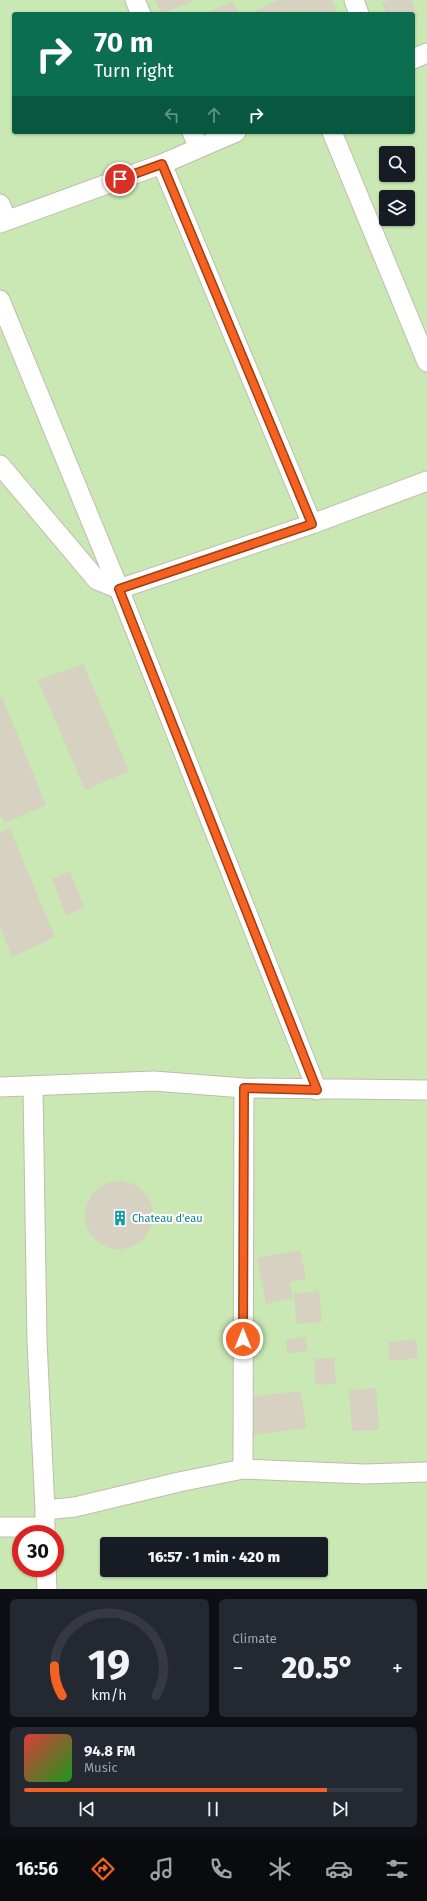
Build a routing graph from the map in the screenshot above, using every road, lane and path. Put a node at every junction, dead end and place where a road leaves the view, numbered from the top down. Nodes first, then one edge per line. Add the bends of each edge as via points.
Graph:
1 (135, 0) edge
2 (354, 0) edge
3 (140, 12) edge
4 (358, 12) edge
5 (427, 53) edge
6 (415, 58) edge
7 (226, 134) edge
8 (333, 134) edge
9 (196, 140) edge
10 (162, 164) junction
11 (2, 215) edge
12 (0, 300) edge
13 (427, 362) edge
14 (0, 465) edge
15 (427, 482) edge
16 (312, 524) junction
17 (119, 589) junction
18 (0, 1087) edge
19 (33, 1087) junction
20 (244, 1088) junction
21 (317, 1090) junction
22 (427, 1090) edge
23 (243, 1469) junction
24 (427, 1472) edge
25 (45, 1524) edge
26 (0, 1527) edge
27 (46, 1577) edge
28 (47, 1589) edge

1 - 3 street
2 - 4 street
5 - 6 street
7 - 9 street
8 - 13 street
9 - 10 street
10 - 11 street
10 - 16 street
12 - 17 street
14 - 17 street via 97,580
15 - 16 street
16 - 17 street
17 - 21 street
18 - 19 street
19 - 20 street via 154,1081
19 - 25 street via 37,1341
20 - 21 street
20 - 23 street
21 - 22 street
23 - 24 street via 366,1474
23 - 25 street via 75,1507
25 - 26 street
27 - 28 street

